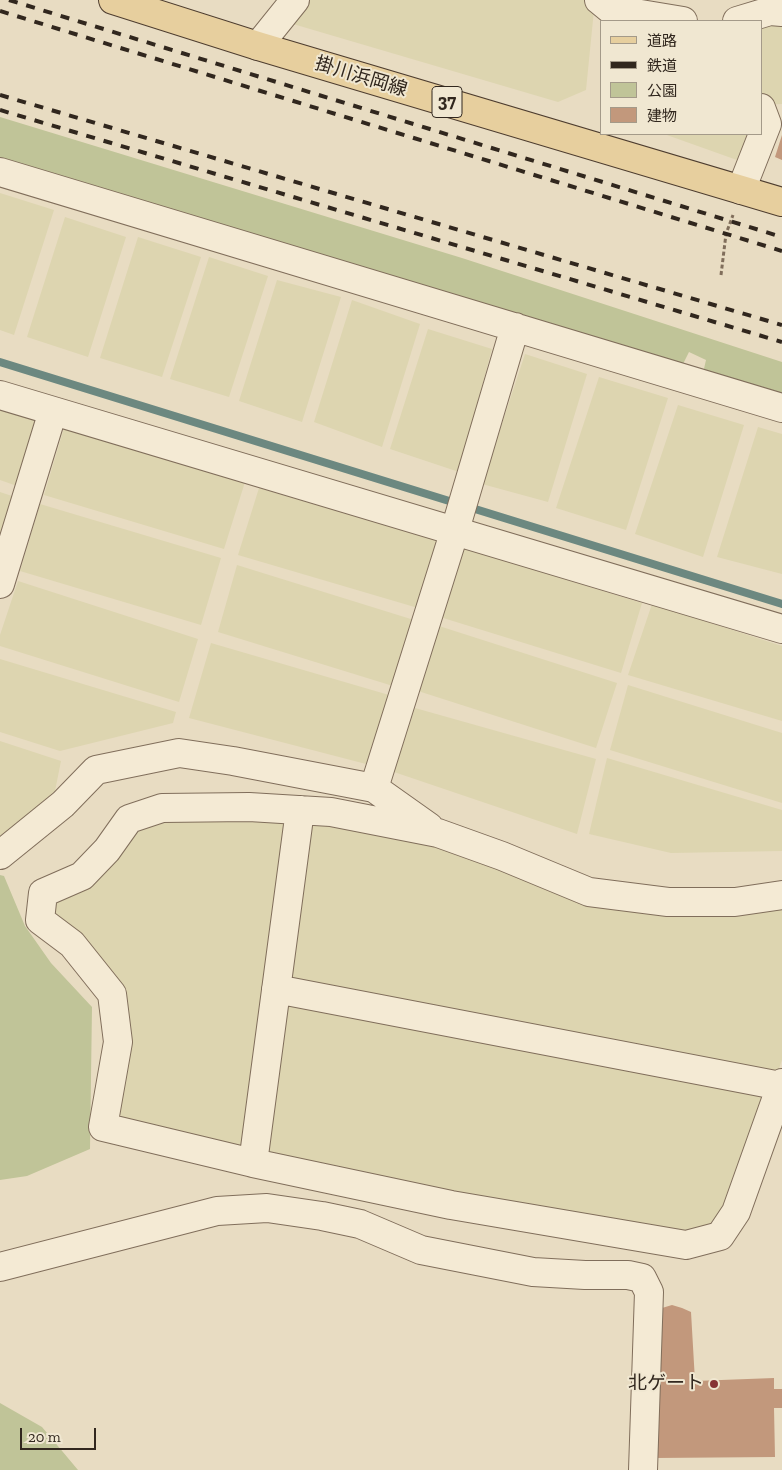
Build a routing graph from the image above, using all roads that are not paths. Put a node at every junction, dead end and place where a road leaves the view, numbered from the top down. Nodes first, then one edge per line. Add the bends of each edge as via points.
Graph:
1 (113, 0) edge
2 (295, 0) edge
3 (599, 0) edge
4 (782, 12) edge
5 (676, 20) edge
6 (740, 20) edge
7 (258, 46) junction
8 (762, 111) edge
9 (0, 172) edge
10 (741, 190) junction
11 (782, 202) edge
12 (515, 327) junction
13 (0, 395) edge
14 (782, 408) edge
15 (53, 411) junction
16 (455, 530) junction
17 (0, 584) edge
18 (782, 629) edge
19 (374, 788) junction
20 (300, 810) junction
21 (438, 833) junction
22 (0, 855) edge
23 (782, 896) edge
24 (276, 989) junction
25 (781, 1084) edge
26 (253, 1163) junction
27 (0, 1267) edge
28 (643, 1470) edge

1 - 7 main road, 掛川浜岡線 / 37
2 - 7 street
3 - 5 street via 610,9
4 - 6 street via 770,10
7 - 10 main road, 掛川浜岡線 / 37
8 - 10 street via 767,124
9 - 12 street
10 - 11 main road, 掛川浜岡線 / 37
12 - 14 street
12 - 16 street
13 - 15 street
15 - 16 street
15 - 17 street
16 - 18 street
16 - 19 street
19 - 21 street
19 - 22 street via 179,753 96,770 63,804
20 - 21 street via 331,812
20 - 24 street
20 - 26 street via 162,808 129,819 107,850 82,876 43,893 40,920 72,944 112,994 118,1042 103,1127
21 - 23 street via 590,892 668,902 735,902
24 - 25 street
24 - 26 street
25 - 26 street via 736,1212 720,1236 686,1245 451,1206
27 - 28 street via 216,1211 267,1208 360,1224 421,1250 533,1272 642,1278 649,1292

